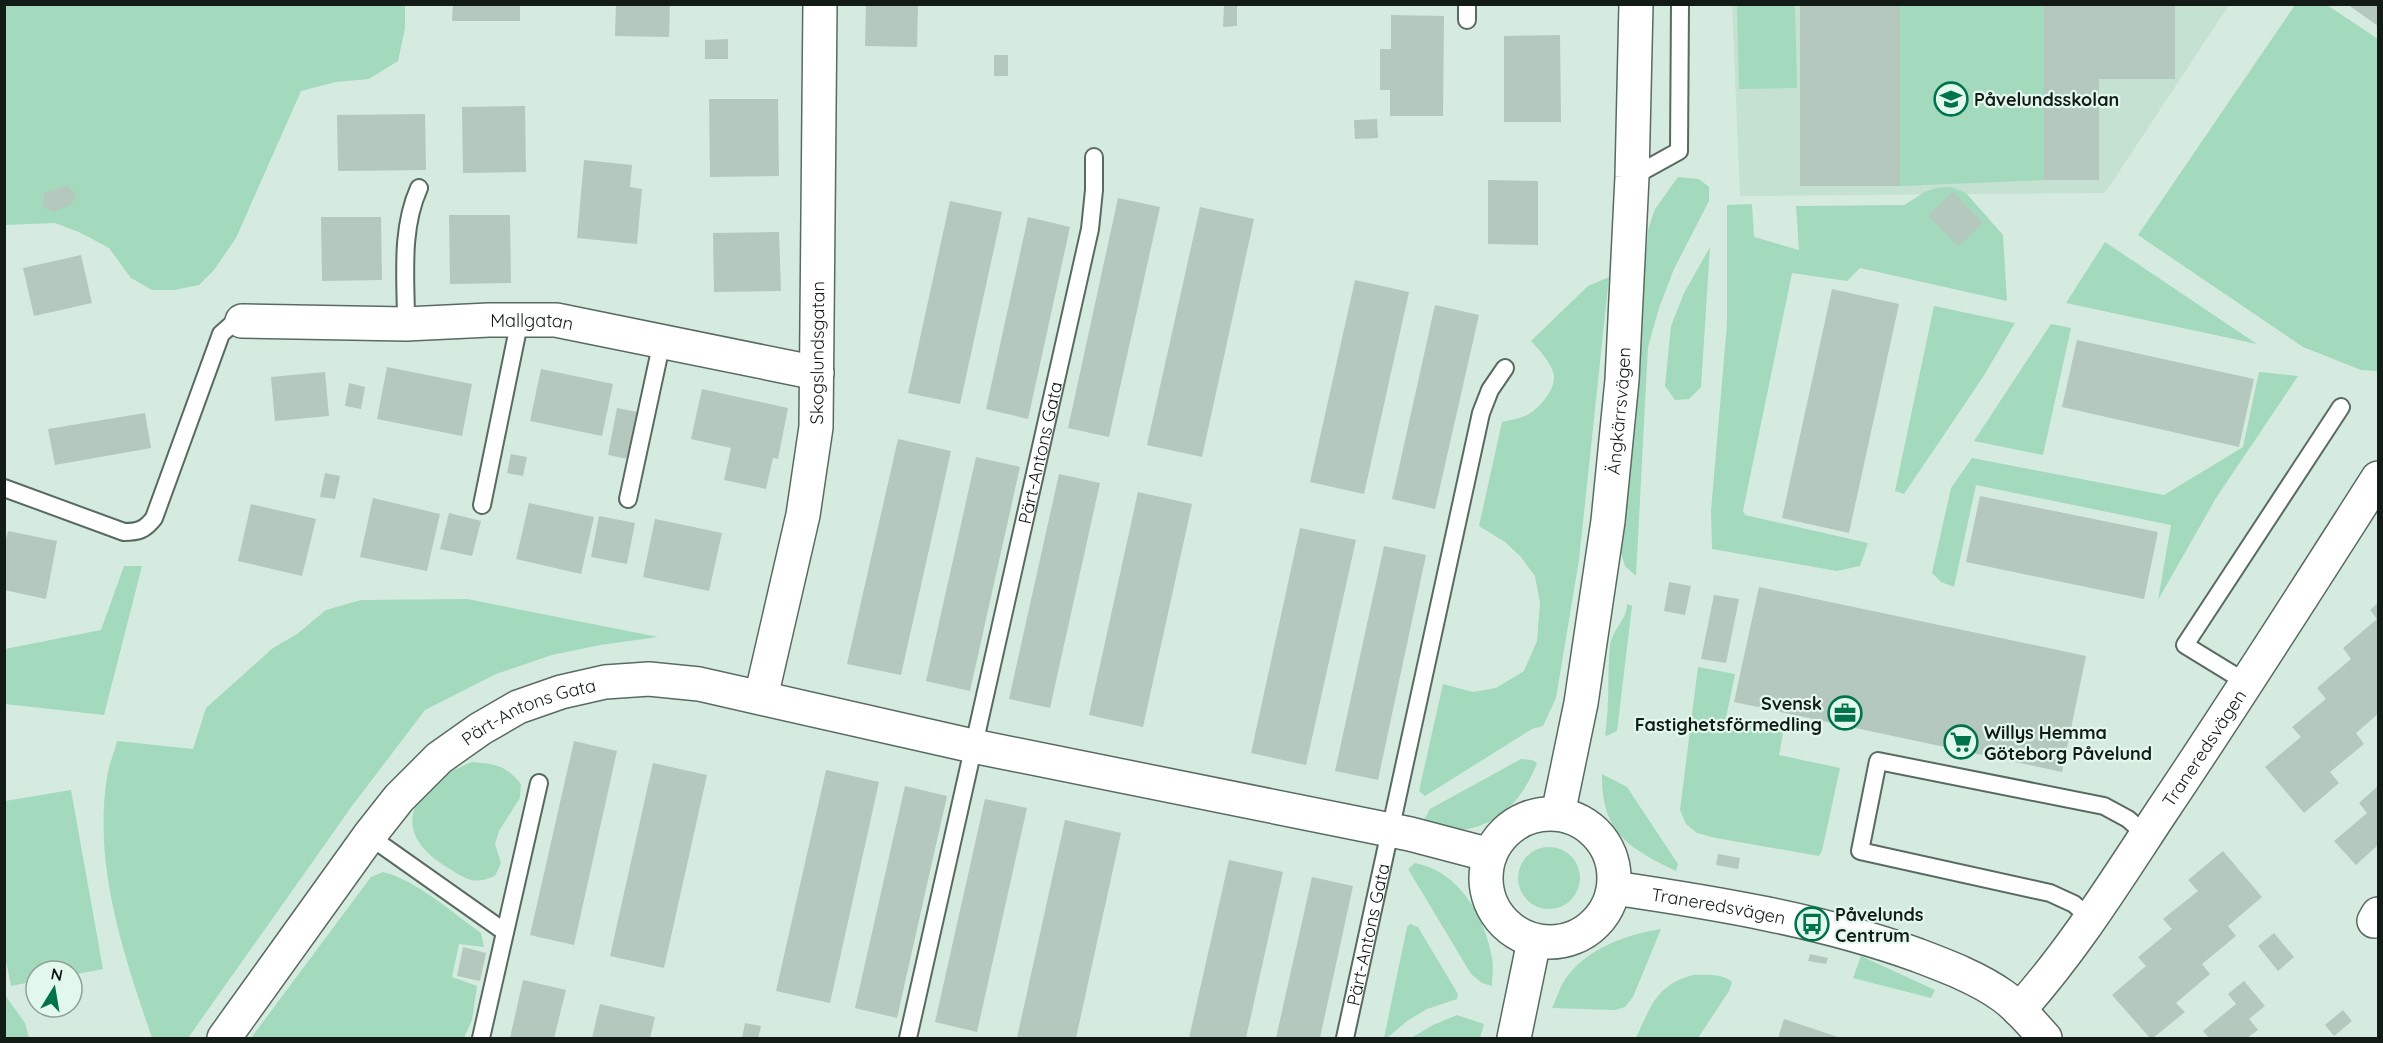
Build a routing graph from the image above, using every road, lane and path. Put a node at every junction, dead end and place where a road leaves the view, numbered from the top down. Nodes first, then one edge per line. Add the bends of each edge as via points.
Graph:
1 (820, 4) edge
2 (1636, 4) edge
3 (1680, 4) edge
4 (1094, 157) dead end
5 (1632, 177) junction
6 (419, 188) dead end
7 (520, 319) junction
8 (242, 321) joint
9 (406, 324) junction
10 (662, 341) junction
11 (1505, 368) dead end
12 (817, 373) junction
13 (2341, 407) dead end
14 (2379, 478) edge
15 (4, 488) edge
16 (628, 499) dead end
17 (482, 505) dead end
18 (2247, 683) junction
19 (761, 697) junction
20 (973, 746) junction
21 (539, 783) dead end
22 (1558, 814) junction
23 (1390, 831) junction
24 (2146, 835) junction
25 (369, 836) junction
26 (1490, 855) junction
27 (1614, 888) junction
28 (2090, 919) junction
29 (505, 932) junction
30 (1534, 941) junction
31 (2019, 1010) junction
32 (224, 1038) edge
33 (481, 1038) edge
34 (908, 1038) edge
35 (1345, 1038) edge
36 (1514, 1038) edge
37 (2044, 1038) edge

1 - 12 street, Skogslundsgatan
2 - 5 street, Ängkärrsvägen
3 - 5 lane via 1679,151
4 - 20 lane, Pärt-Antons Gata via 1090,229
5 - 22 street, Ängkärrsvägen via 1622,380 1608,521 1581,703
6 - 9 lane via 407,225
7 - 9 street, Mallgatan
7 - 10 street, Mallgatan via 556,320
7 - 17 lane
8 - 9 street, Mallgatan
8 - 15 lane via 221,334 148,526 124,532
10 - 12 street, Mallgatan
10 - 16 lane
11 - 23 lane, Pärt-Antons Gata via 1481,413
12 - 19 street, Skogslundsgatan via 812,468
13 - 18 lane via 2185,645
14 - 18 street, Traneredsvägen
18 - 24 street, Traneredsvägen
19 - 20 street, Pärt-Antons Gata
19 - 25 street, Pärt-Antons Gata via 649,679 605,682 518,707 439,758 399,798
20 - 23 street, Pärt-Antons Gata
20 - 34 lane, Pärt-Antons Gata
21 - 29 lane
22 - 26 street via 1541,814 1517,823 1498,840
22 - 27 street via 1578,820 1608,848 1614,867
23 - 26 street, Pärt-Antons Gata
23 - 35 lane, Pärt-Antons Gata
24 - 28 street, Traneredsvägen
24 - 28 lane via 2104,806 1878,761 1860,851 2050,893 2074,904
25 - 29 lane
25 - 32 street, Pärt-Antons Gata
26 - 30 street via 1486,891 1493,908 1503,923
27 - 30 street via 1607,909 1594,926 1556,943
27 - 31 street, Traneredsvägen via 1851,934 1939,963 1986,985
28 - 31 street, Traneredsvägen
29 - 33 lane
30 - 36 street
31 - 37 street, Traneredsvägen

